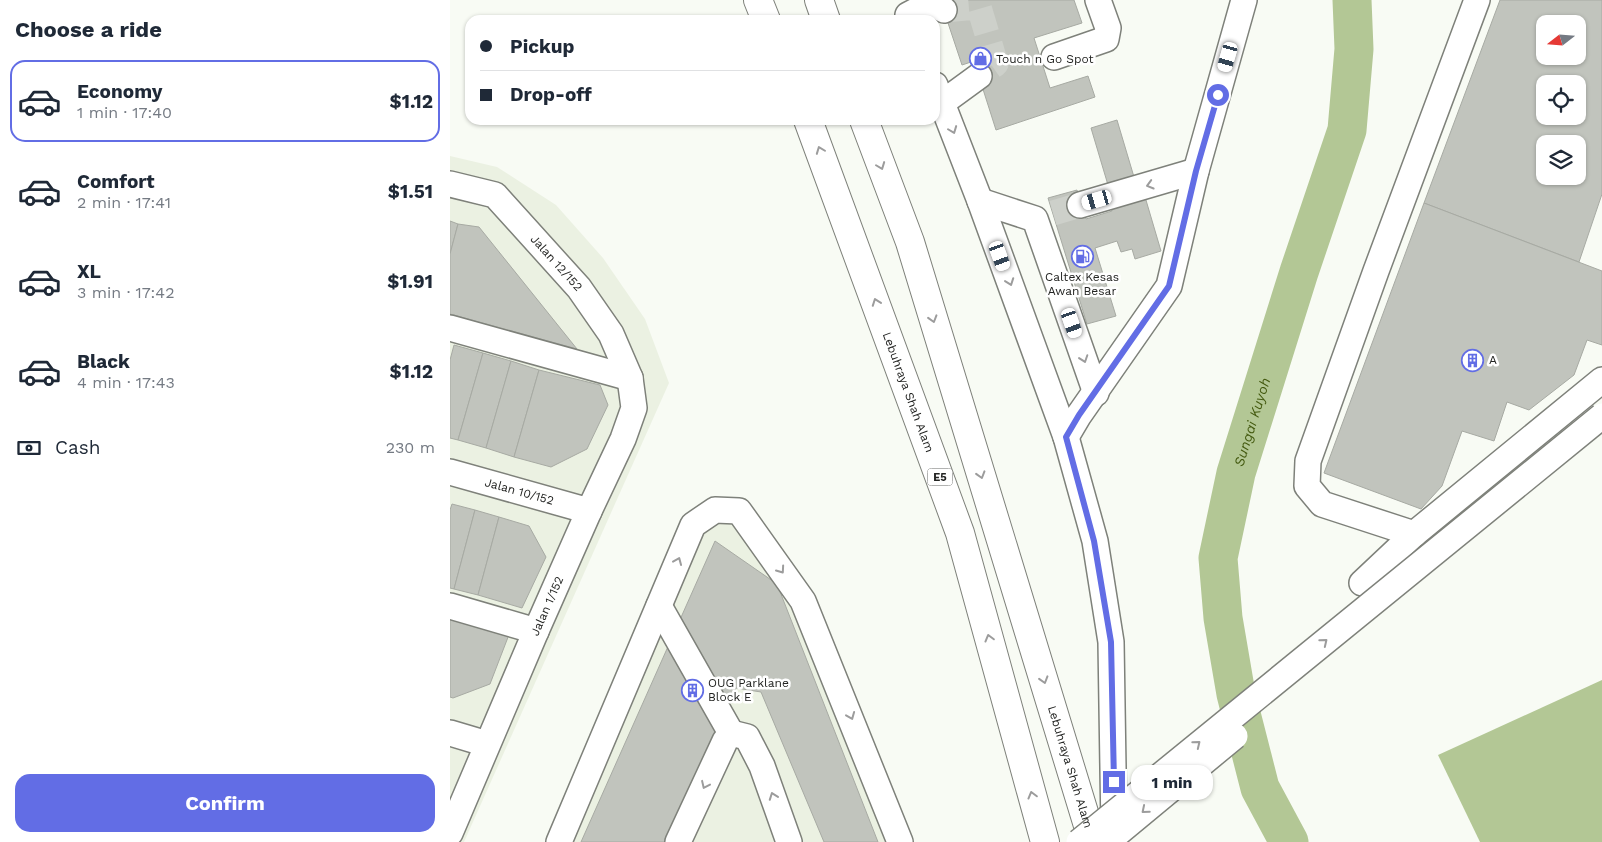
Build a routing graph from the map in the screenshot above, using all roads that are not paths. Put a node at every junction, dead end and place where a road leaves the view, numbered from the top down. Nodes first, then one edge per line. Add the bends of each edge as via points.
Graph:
1 (758, 0) edge
2 (819, 0) edge
3 (1098, 0) edge
4 (1244, 0) edge
5 (1477, 0) edge
6 (935, 4) tunnel mouth
7 (907, 12) edge
8 (764, 15) edge
9 (824, 15) edge
10 (1054, 57) dead end
11 (979, 76) tunnel mouth
12 (940, 93) edge
13 (940, 99) edge
14 (810, 125) edge
15 (866, 125) edge
16 (1196, 171) junction
17 (450, 184) edge
18 (980, 201) junction
19 (1080, 205) tunnel mouth
20 (450, 328) edge
21 (630, 378) junction
22 (1602, 380) edge
23 (1096, 392) junction
24 (1602, 416) edge
25 (1602, 435) edge
26 (1066, 437) junction
27 (450, 472) edge
28 (589, 510) junction
29 (1414, 534) junction
30 (1362, 583) dead end
31 (450, 606) edge
32 (659, 606) junction
33 (536, 631) junction
34 (450, 733) edge
35 (731, 733) junction
36 (487, 744) junction
37 (450, 833) edge
38 (559, 842) edge
39 (678, 842) edge
40 (789, 842) edge
41 (900, 842) edge
42 (1045, 842) edge
43 (1079, 842) edge
44 (1093, 842) edge
45 (1107, 842) edge
46 (1114, 842) edge

1 - 8 highway
2 - 9 highway
3 - 10 street via 1108,28 1106,39
4 - 16 street
5 - 29 street via 1308,461 1307,486 1322,504
6 - 7 street
11 - 12 street
13 -> 18 street
42 -> 14 highway, Lebuhraya Shah Alam / E5 via 960,532
15 -> 44 highway, Lebuhraya Shah Alam via 910,242
16 -> 19 street
16 - 23 street via 1169,286
17 - 21 street, Jalan 12/152 via 495,195 579,288 611,334
18 -> 23 street via 1044,216
18 -> 26 street
20 - 21 street
21 - 28 street, Jalan 1/152 via 634,408
22 - 29 street
23 - 26 street
43 -> 24 street, bridge
25 -> 45 street, bridge
26 - 46 street via 1094,541 1111,642
27 - 28 street, Jalan 10/152
28 - 33 street, Jalan 1/152
29 - 30 street
31 - 33 street
32 - 35 street
32 - 38 street
32 -> 41 street via 693,525 715,510 739,511 803,601
33 - 36 street, Jalan 1/152
34 - 36 street
35 -> 39 street
40 -> 35 street via 762,766 747,737
36 - 37 street, Jalan 1/152

